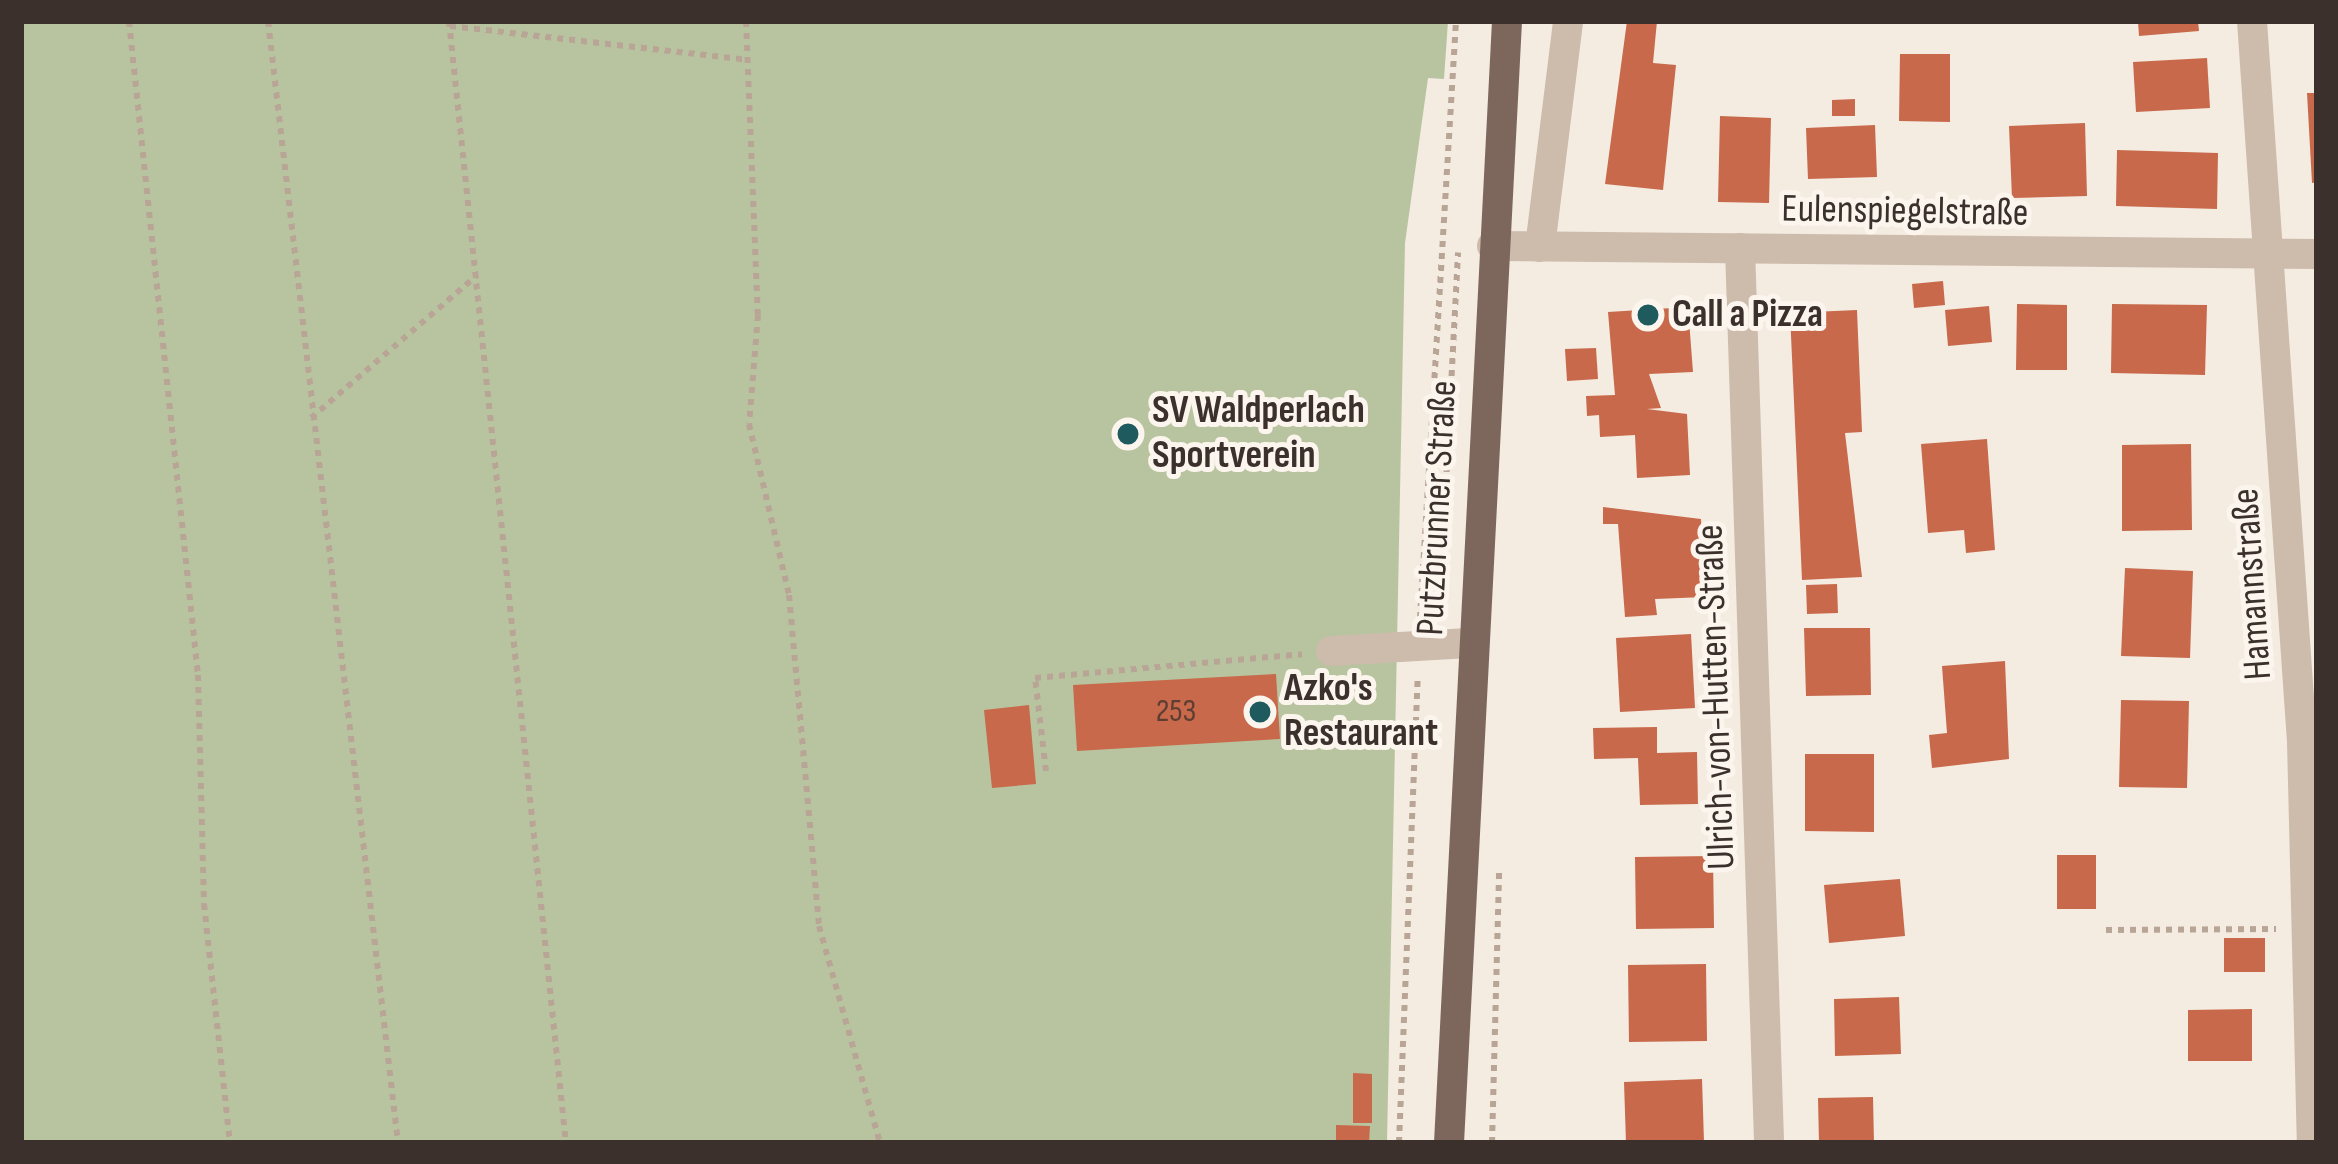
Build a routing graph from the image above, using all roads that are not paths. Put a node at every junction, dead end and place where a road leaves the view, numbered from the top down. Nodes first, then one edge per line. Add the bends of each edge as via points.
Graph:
1 (1507, 21) edge
2 (1568, 21) edge
3 (2252, 21) edge
4 (1492, 246) junction
5 (1540, 247) junction
6 (1740, 248) junction
7 (2271, 254) junction
8 (2317, 254) edge
9 (1469, 643) junction
10 (1331, 651) road end
11 (2310, 739) edge
12 (1449, 1143) edge
13 (1769, 1143) edge
14 (2312, 1143) edge

1 - 4 main road, Putzbrunner Straße
2 - 5 street
3 - 7 street, Hamannstraße
4 - 5 street, Eulenspiegelstraße
4 - 9 main road, Putzbrunner Straße
5 - 6 street, Eulenspiegelstraße
6 - 7 street, Eulenspiegelstraße
6 - 13 street, Ulrich-von-Hutten-Straße
7 - 8 street, Eulenspiegelstraße
7 - 11 street, Hamannstraße
9 - 10 street
9 - 12 main road, Putzbrunner Straße
11 - 14 street, Hamannstraße

